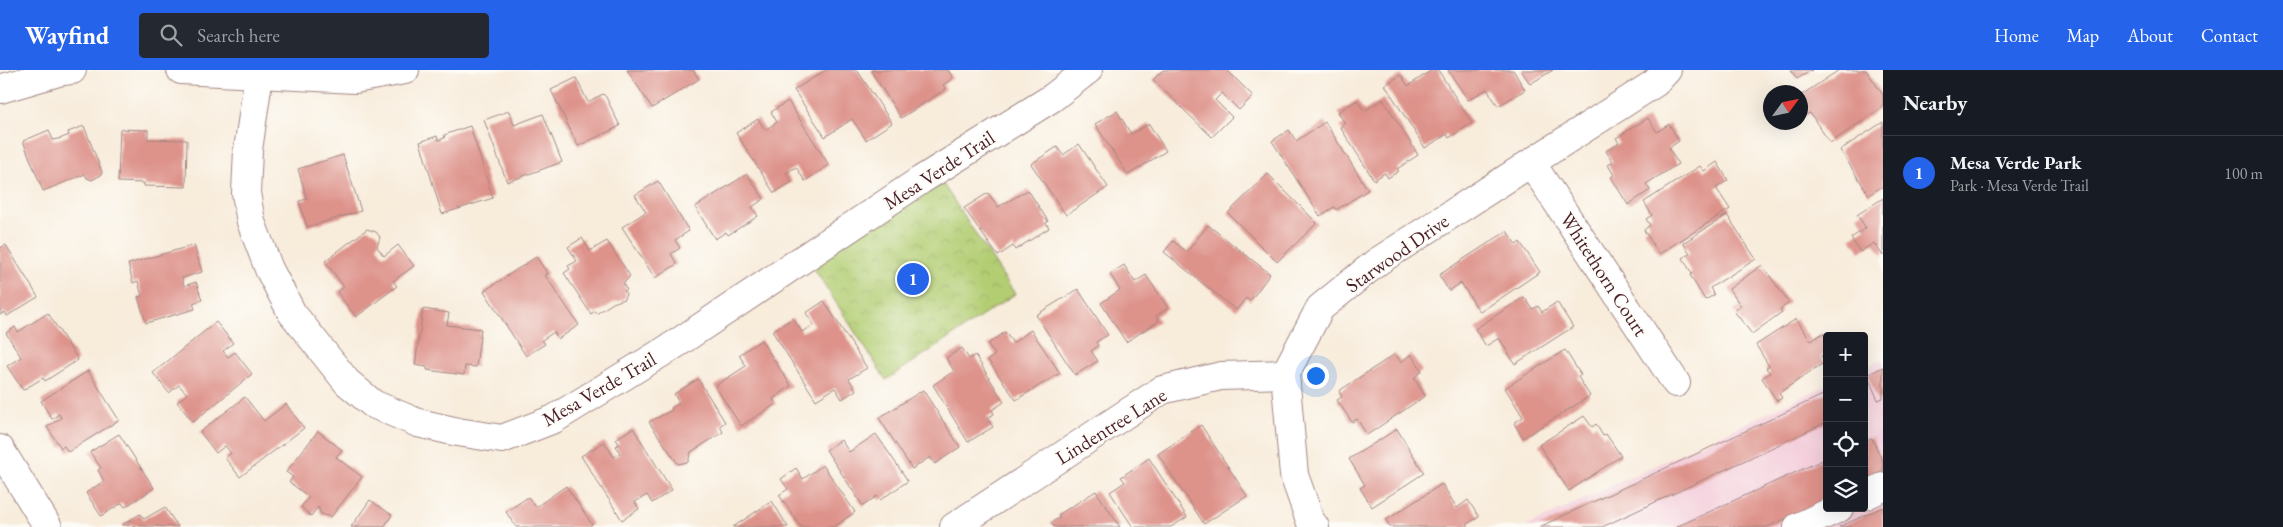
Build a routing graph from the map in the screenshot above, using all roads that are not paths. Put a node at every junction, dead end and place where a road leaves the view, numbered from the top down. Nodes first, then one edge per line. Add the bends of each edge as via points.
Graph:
1 (72, 70) edge
2 (181, 70) edge
3 (405, 70) edge
4 (1088, 70) edge
5 (1667, 70) edge
6 (259, 74) junction
7 (0, 89) edge
8 (1532, 164) junction
9 (1285, 374) junction
10 (1676, 383) dead end
11 (0, 449) edge
12 (1883, 488) edge
13 (1868, 494) edge
14 (1830, 512) edge
15 (48, 527) edge
16 (954, 527) edge
17 (1314, 527) edge
18 (1798, 527) edge

1 - 7 street
2 - 6 street
3 - 6 street via 355,79
4 - 6 street, Mesa Verde Trail via 1052,98 921,180 678,342 554,419 502,438 418,423 374,404 347,382 292,313 269,269 254,230 246,193 248,150
5 - 8 street, Starwood Drive via 1655,83
8 - 9 street, Starwood Drive via 1377,262 1320,308
8 - 10 street, Whitethorn Court
9 - 16 street, Lindentree Lane via 1220,376 1162,390
9 - 17 street via 1294,475
11 - 15 street
12 - 13 street
14 - 18 street

